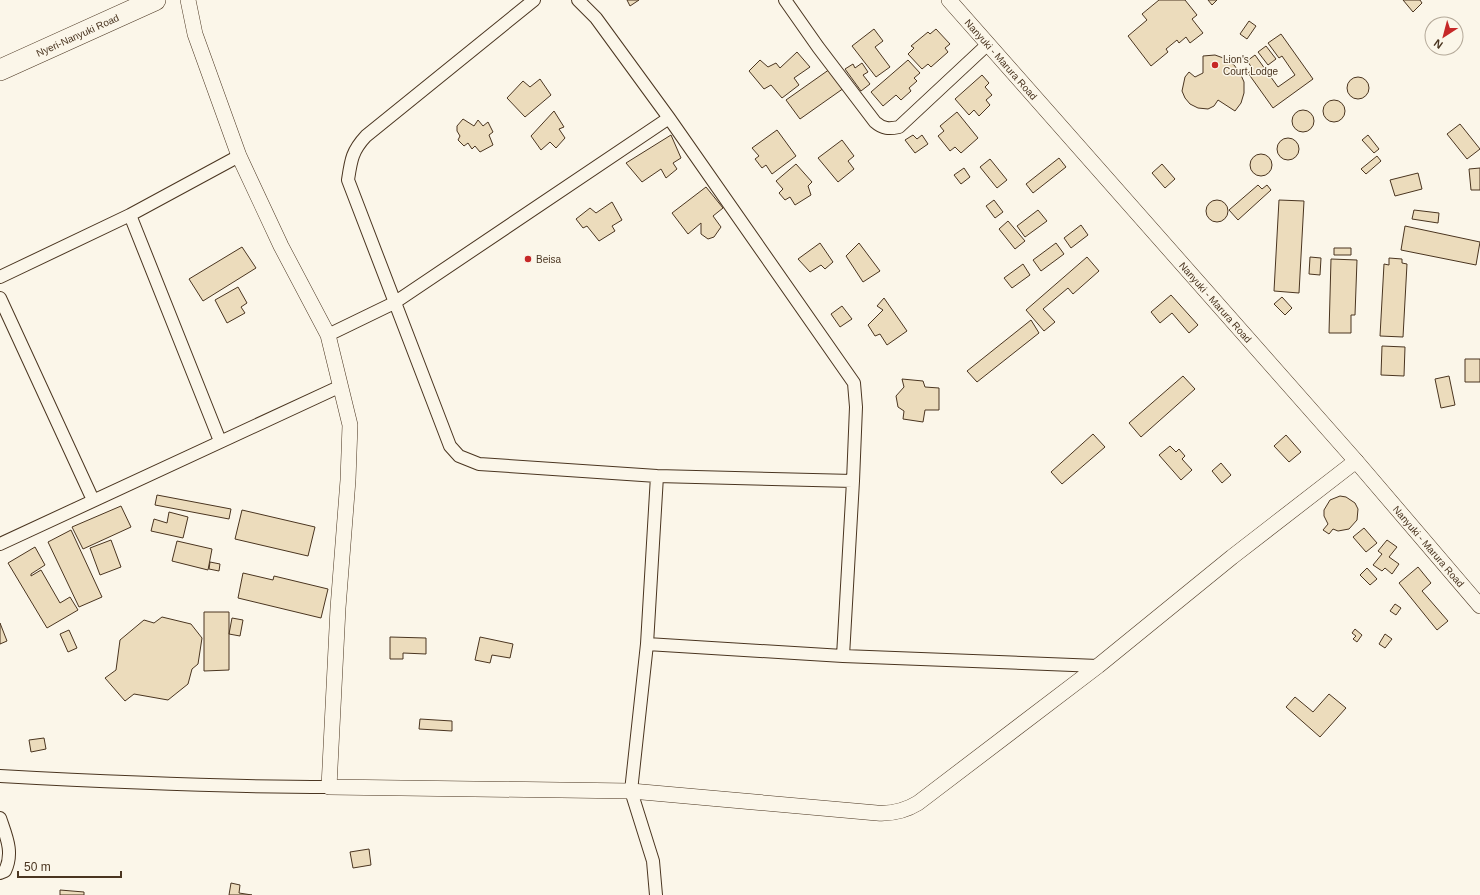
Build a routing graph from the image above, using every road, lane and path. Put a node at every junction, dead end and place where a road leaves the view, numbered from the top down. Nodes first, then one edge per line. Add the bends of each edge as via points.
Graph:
1 (155, 0) edge
2 (188, 0) edge
3 (534, 0) edge
4 (578, 0) edge
5 (786, 0) edge
6 (948, 0) edge
7 (988, 44) junction
8 (0, 70) edge
9 (669, 118) junction
10 (239, 156) junction
11 (130, 215) junction
12 (0, 277) edge
13 (0, 298) edge
14 (394, 303) junction
15 (328, 335) junction
16 (341, 386) junction
17 (220, 441) junction
18 (1356, 461) junction
19 (657, 476) junction
20 (853, 481) junction
21 (93, 500) junction
22 (0, 544) edge
23 (1480, 606) edge
24 (647, 644) junction
25 (843, 656) junction
26 (1098, 666) junction
27 (0, 776) edge
28 (329, 787) junction
29 (631, 792) junction
30 (0, 818) edge
31 (0, 873) edge
32 (656, 895) edge

1 - 8 highway, Nyeri-Nanyuki Road
2 - 10 street via 194,34
3 - 14 street via 366,136 352,155 348,180
4 - 9 street via 596,18
5 - 7 street via 822,54 882,128 899,127
6 - 7 street, Nanyuki - Marura Road
7 - 18 street, Nanyuki - Marura Road
9 - 14 street
9 - 20 street via 854,383 856,407
10 - 11 street
10 - 15 street via 281,246
11 - 12 street
11 - 17 street
13 - 21 street
14 - 15 street
14 - 19 street via 450,446 459,456 479,464
15 - 16 street
16 - 17 street
16 - 28 street via 350,425
17 - 21 street
18 - 23 street, Nanyuki - Marura Road
18 - 26 street
19 - 20 street
19 - 24 street
20 - 25 street
21 - 22 street
24 - 25 street
24 - 29 street
25 - 26 street
26 - 29 street via 918,803 890,814
27 - 28 street via 195,786
28 - 29 street
29 - 32 street via 652,861
30 - 31 street via 8,842 10,861 5,871

